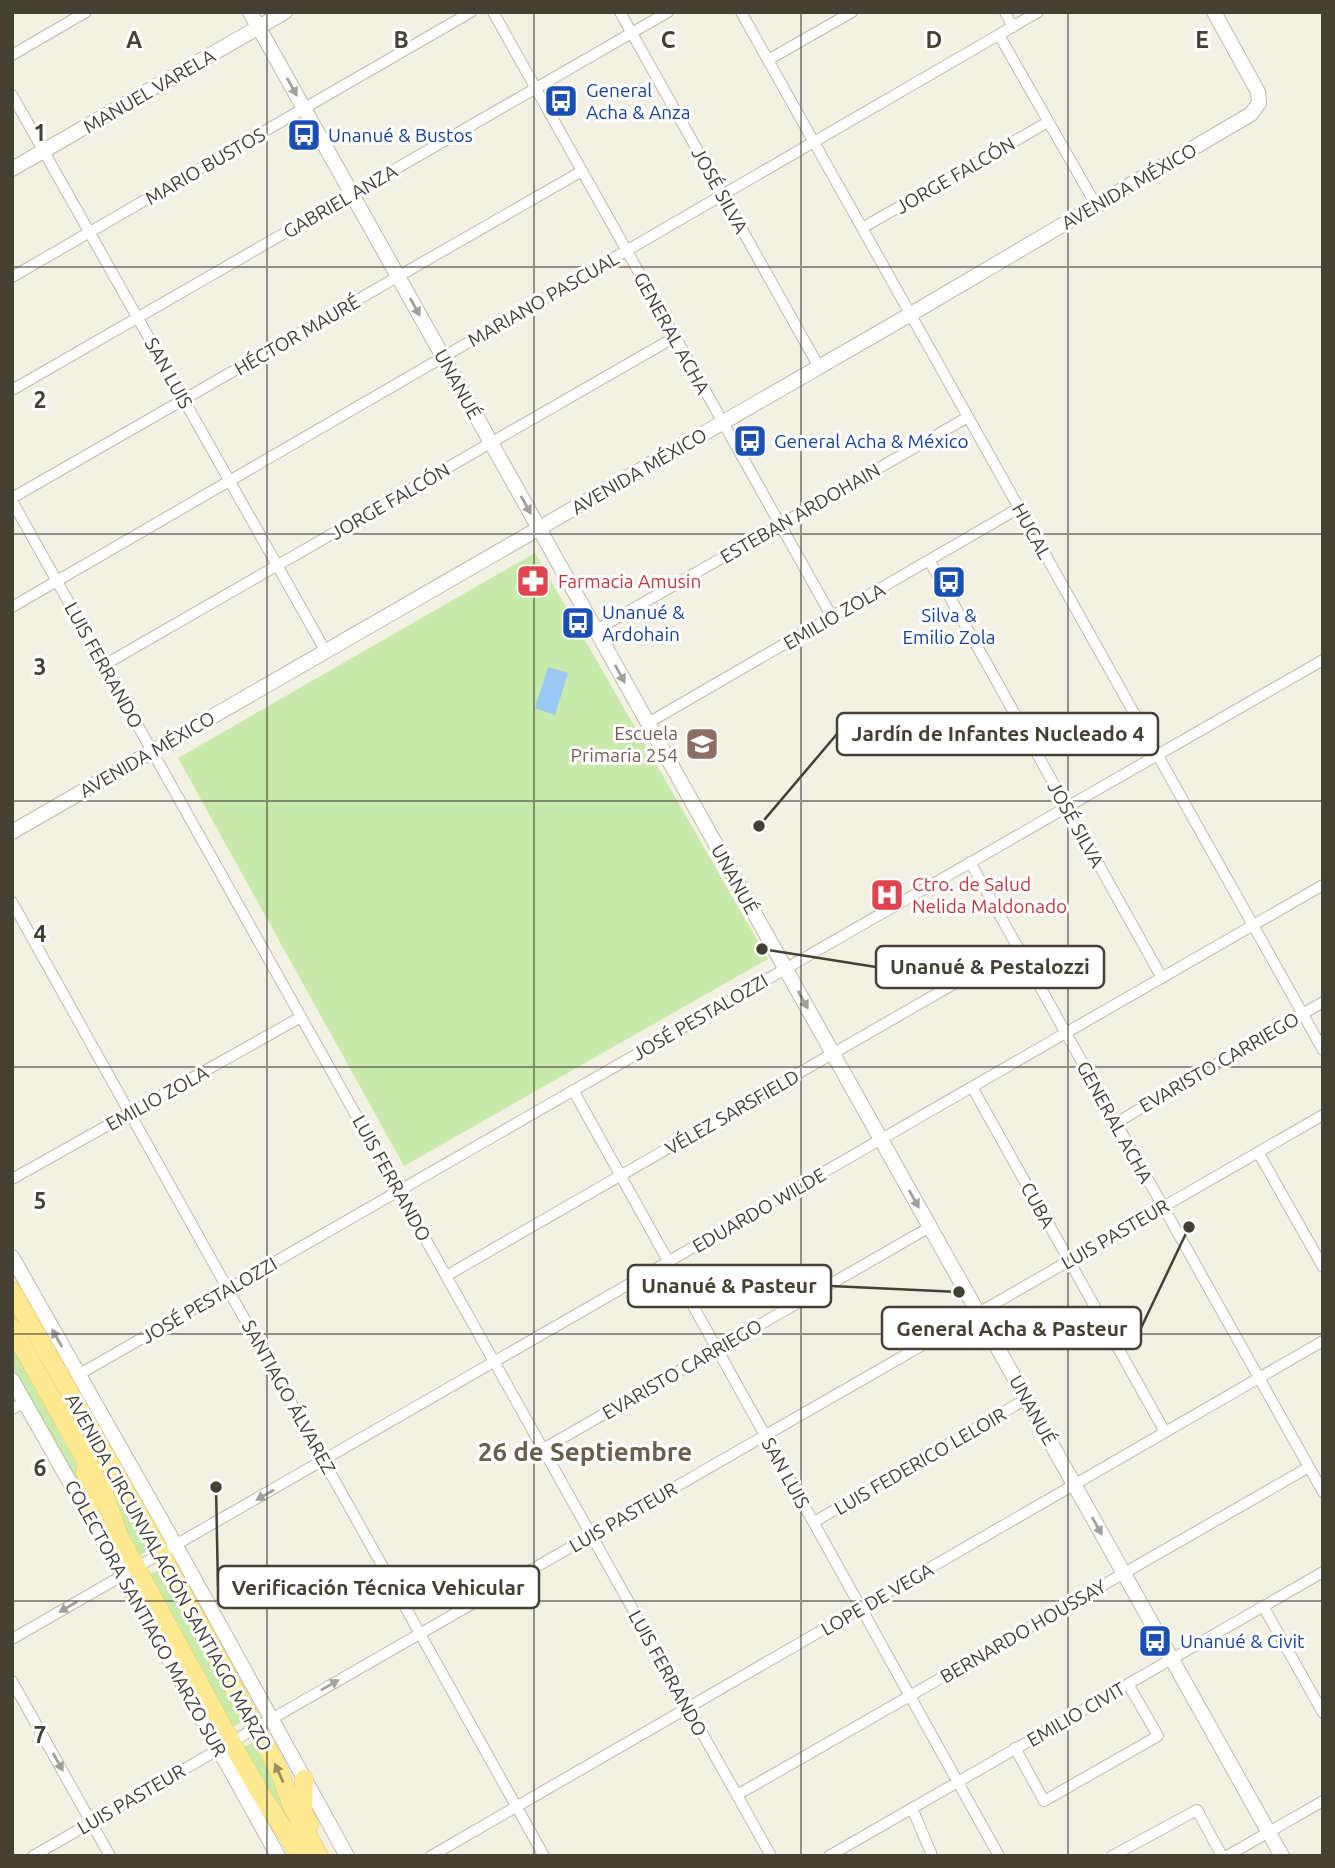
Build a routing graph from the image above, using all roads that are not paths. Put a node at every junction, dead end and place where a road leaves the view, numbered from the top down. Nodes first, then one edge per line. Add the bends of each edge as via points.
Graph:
1 (86, 12) edge
2 (250, 12) edge
3 (285, 12) edge
4 (471, 12) edge
5 (493, 12) edge
6 (620, 12) edge
7 (668, 12) edge
8 (741, 12) edge
9 (852, 12) edge
10 (1005, 12) edge
11 (1038, 12) edge
12 (1214, 12) edge
13 (259, 27) junction
14 (1013, 27) junction
15 (632, 33) junction
16 (999, 35) junction
17 (12, 55) edge
18 (768, 60) junction
19 (535, 88) junction
20 (12, 95) edge
21 (304, 109) junction
22 (1048, 122) junction
23 (814, 142) junction
24 (44, 151) junction
25 (12, 169) edge
26 (582, 171) junction
27 (352, 194) junction
28 (723, 195) junction
29 (1096, 205) junction
30 (862, 228) junction
31 (90, 233) junction
32 (626, 251) junction
33 (398, 276) junction
34 (12, 277) edge
35 (911, 314) junction
36 (138, 318) junction
37 (675, 337) junction
38 (443, 357) junction
39 (819, 367) junction
40 (12, 390) edge
41 (184, 400) junction
42 (968, 417) junction
43 (723, 422) junction
44 (491, 443) junction
45 (230, 481) junction
46 (12, 499) edge
47 (1019, 508) junction
48 (780, 524) junction
49 (539, 528) junction
50 (929, 560) junction
51 (278, 566) junction
52 (57, 581) junction
53 (12, 607) edge
54 (832, 617) junction
55 (596, 630) junction
56 (326, 652) junction
57 (1323, 660) edge
58 (104, 665) junction
59 (648, 723) junction
60 (152, 751) junction
61 (1157, 755) junction
62 (1066, 807) junction
63 (12, 832) edge
64 (970, 862) junction
65 (1323, 885) edge
66 (12, 902) edge
67 (1253, 925) junction
68 (1018, 947) junction
69 (785, 968) junction
70 (1161, 978) junction
71 (1323, 1002) edge
72 (1302, 1014) junction
73 (301, 1017) junction
74 (1065, 1033) junction
75 (1323, 1051) edge
76 (833, 1054) junction
77 (972, 1087) junction
78 (573, 1090) junction
79 (130, 1113) junction
80 (1323, 1115) edge
81 (1116, 1123) junction
82 (881, 1140) junction
83 (1258, 1152) junction
84 (621, 1176) junction
85 (12, 1179) edge
86 (399, 1191) junction
87 (1163, 1207) junction
88 (930, 1227) junction
89 (12, 1257) edge
90 (1069, 1261) junction
91 (668, 1262) junction
92 (1323, 1266) edge
93 (446, 1276) junction
94 (228, 1289) junction
95 (12, 1291) edge
96 (978, 1313) junction
97 (12, 1328) edge
98 (1323, 1341) edge
99 (717, 1349) junction
100 (495, 1362) junction
101 (78, 1375) junction
102 (1259, 1378) junction
103 (12, 1380) edge
104 (45, 1386) junction
105 (1026, 1399) junction
106 (18, 1406) edge
107 (1165, 1432) junction
108 (765, 1435) junction
109 (543, 1449) junction
110 (324, 1461) junction
111 (1309, 1467) junction
112 (1074, 1485) junction
113 (1323, 1492) edge
114 (90, 1517) junction
115 (814, 1522) junction
116 (591, 1535) junction
117 (168, 1550) junction
118 (130, 1572) junction
119 (1323, 1572) edge
120 (1124, 1573) junction
121 (1263, 1606) junction
122 (861, 1608) junction
123 (420, 1633) junction
124 (12, 1639) edge
125 (1172, 1658) junction
126 (12, 1681) edge
127 (1128, 1684) junction
128 (910, 1696) junction
129 (688, 1708) junction
130 (1323, 1713) edge
131 (263, 1724) junction
132 (225, 1745) junction
133 (1015, 1748) junction
134 (304, 1779) junction
135 (958, 1781) junction
136 (737, 1795) junction
137 (1323, 1801) edge
138 (517, 1806) junction
139 (912, 1808) junction
140 (92, 1822) junction
141 (1269, 1832) junction
142 (836, 1854) edge
143 (33, 1856) edge
144 (110, 1856) edge
145 (278, 1856) edge
146 (301, 1856) edge
147 (319, 1856) edge
148 (326, 1856) edge
149 (347, 1856) edge
150 (431, 1856) edge
151 (544, 1856) edge
152 (771, 1856) edge
153 (930, 1856) edge
154 (999, 1856) edge
155 (1112, 1856) edge
156 (1224, 1856) edge
157 (1282, 1856) edge

1 - 17 street
2 - 13 street, UNANUÉ
3 - 13 street, MANUEL VARELA
4 - 21 street, MARIO BUSTOS
5 - 19 street, GENERAL ACHA
6 - 15 street, JOSÉ SILVA
7 - 15 street, GABRIEL ANZA
8 - 18 street, HUCAL
9 - 18 street
10 - 14 street
11 - 14 street, MARIANO PASCUAL
12 - 29 street, AVENIDA MÉXICO via 1257,89 1259,103 1251,114
13 -> 21 street, UNANUÉ
13 - 24 street, MANUEL VARELA
14 - 16 street, MARIANO PASCUAL
15 - 19 street, GABRIEL ANZA
15 - 28 street, JOSÉ SILVA
16 - 22 street
16 - 23 street, MARIANO PASCUAL
18 - 23 street, HUCAL
19 - 26 street, GENERAL ACHA
19 - 27 street, GABRIEL ANZA
20 - 24 street, SAN LUIS
21 - 27 street, UNANUÉ
21 - 31 street, MARIO BUSTOS
22 - 29 street
22 - 30 street, JORGE FALCÓN
23 - 28 street, MARIANO PASCUAL
23 - 30 street, HUCAL
24 - 25 street, MANUEL VARELA
24 - 31 street, SAN LUIS
26 - 32 street, GENERAL ACHA
26 - 33 street, HÉCTOR MAURÉ
27 - 33 street, UNANUÉ
27 - 36 street, GABRIEL ANZA
28 - 32 street, MARIANO PASCUAL
28 - 39 street, JOSÉ SILVA
29 - 35 street, AVENIDA MÉXICO
30 - 35 street, HUCAL
31 - 34 street, MARIO BUSTOS
31 - 36 street, SAN LUIS
32 - 37 street, GENERAL ACHA
32 - 38 street, MARIANO PASCUAL
33 -> 38 street, UNANUÉ
33 - 41 street, HÉCTOR MAURÉ
35 - 39 street, AVENIDA MÉXICO
35 - 42 street, HUCAL
36 - 40 street, GABRIEL ANZA
36 - 41 street, SAN LUIS
37 - 43 street, GENERAL ACHA
37 - 44 street, JORGE FALCÓN
38 - 44 street, UNANUÉ
38 - 45 street, MARIANO PASCUAL
39 - 43 street, AVENIDA MÉXICO
41 - 45 street, SAN LUIS
41 - 46 street, HÉCTOR MAURÉ
42 - 47 street, HUCAL
42 - 48 street, ESTEBAN ARDOHAIN
43 - 48 street, GENERAL ACHA
43 - 49 street, AVENIDA MÉXICO
44 -> 49 street, UNANUÉ
44 - 51 street, JORGE FALCÓN
45 - 51 street, SAN LUIS
45 - 52 street, MARIANO PASCUAL
46 - 52 street, LUIS FERRANDO
47 - 50 street, EMILIO ZOLA
47 - 61 street, HUCAL
48 - 54 street, GENERAL ACHA
48 - 55 street, ESTEBAN ARDOHAIN
49 - 55 street, UNANUÉ
49 - 56 street, AVENIDA MÉXICO
50 - 54 street, EMILIO ZOLA
50 - 62 street, JOSÉ SILVA
51 - 56 street, SAN LUIS
51 - 58 street, JORGE FALCÓN
52 - 53 street, MARIANO PASCUAL
52 - 58 street, LUIS FERRANDO
54 - 59 street, EMILIO ZOLA
55 -> 59 street, UNANUÉ
56 - 60 street, AVENIDA MÉXICO
57 - 61 street, JOSÉ PESTALOZZI
58 - 60 street, LUIS FERRANDO
59 - 69 street, UNANUÉ
60 - 63 street, AVENIDA MÉXICO
60 - 73 street, LUIS FERRANDO
61 - 62 street, JOSÉ PESTALOZZI
61 - 67 street, HUCAL
62 - 64 street, JOSÉ PESTALOZZI
62 - 70 street, JOSÉ SILVA
64 - 68 street, GENERAL ACHA
64 - 69 street, JOSÉ PESTALOZZI
65 - 67 street, EDUARDO WILDE
66 - 79 street, SANTIAGO ÁLVAREZ
67 - 70 street, EDUARDO WILDE
67 - 72 street, HUCAL
68 - 74 street, GENERAL ACHA
68 - 76 street, VÉLEZ SARSFIELD
69 -> 76 street, UNANUÉ
69 - 78 street, JOSÉ PESTALOZZI
70 - 74 street, EDUARDO WILDE
71 - 72 street, EVARISTO CARRIEGO
72 - 75 street, HUCAL
72 - 81 street, EVARISTO CARRIEGO
73 - 79 street, EMILIO ZOLA
73 - 86 street, LUIS FERRANDO
74 - 77 street, EDUARDO WILDE
74 - 81 street, GENERAL ACHA
76 - 82 street, UNANUÉ
76 - 84 street, VÉLEZ SARSFIELD
77 - 82 street, EDUARDO WILDE
77 - 90 street, CUBA
78 - 84 street, SAN LUIS
78 - 86 street, JOSÉ PESTALOZZI
79 - 85 street, EMILIO ZOLA
79 - 94 street, SANTIAGO ÁLVAREZ
80 - 83 street, LUIS PASTEUR
81 - 87 street, GENERAL ACHA
82 -> 88 street, UNANUÉ
82 - 91 street, EDUARDO WILDE
83 - 87 street, LUIS PASTEUR
83 - 92 street
84 - 91 street, SAN LUIS
84 - 93 street, VÉLEZ SARSFIELD
86 - 93 street, LUIS FERRANDO
86 - 94 street, JOSÉ PESTALOZZI
87 - 90 street, LUIS PASTEUR
87 - 102 street, GENERAL ACHA
88 - 96 street, UNANUÉ
88 - 99 street, EVARISTO CARRIEGO
101 -> 89 street
90 - 96 street, LUIS PASTEUR
90 - 107 street, CUBA
91 - 99 street, SAN LUIS
91 - 100 street, EDUARDO WILDE
93 - 100 street, LUIS FERRANDO
94 - 101 street, JOSÉ PESTALOZZI
94 - 110 street, SANTIAGO ÁLVAREZ
95 - 117 main road, AVENIDA CIRCUNVALACIÓN SANTIAGO MARZO
96 - 105 street, UNANUÉ
96 - 108 street, LUIS PASTEUR
97 - 104 main road, AVENIDA CIRCUNVALACIÓN SANTIAGO MARZO
98 - 102 street, LOPE DE VEGA
99 - 108 street, SAN LUIS
99 - 109 street, EVARISTO CARRIEGO
100 - 109 street, LUIS FERRANDO
100 - 110 street, EDUARDO WILDE
101 - 117 street
102 - 107 street, LOPE DE VEGA
102 - 111 street, GENERAL ACHA
103 - 106 street, COLECTORA SANTIAGO MARZO SUR
104 - 114 main road via 89,1482
104 - 118 main road, AVENIDA CIRCUNVALACIÓN SANTIAGO MARZO via 99,1483
105 - 112 street, UNANUÉ
105 - 115 street, LUIS FEDERICO LELOIR
106 - 114 street, COLECTORA SANTIAGO MARZO SUR
107 - 112 street, LOPE DE VEGA
108 - 115 street, SAN LUIS
108 - 116 street, LUIS PASTEUR
109 - 116 street, LUIS FERRANDO
110 -> 117 street, EDUARDO WILDE
110 - 123 street, SANTIAGO ÁLVAREZ
111 - 113 street, GENERAL ACHA
111 - 120 street, BERNARDO HOUSSAY
112 -> 120 street, UNANUÉ
112 - 122 street, LOPE DE VEGA
114 - 118 street, COLECTORA SANTIAGO MARZO SUR
115 - 122 street, SAN LUIS
116 - 123 street, LUIS PASTEUR
116 - 129 street, LUIS FERRANDO
117 - 118 street, EDUARDO WILDE
117 - 131 main road, AVENIDA CIRCUNVALACIÓN SANTIAGO MARZO
118 -> 124 street, EDUARDO WILDE
118 - 132 main road, AVENIDA CIRCUNVALACIÓN SANTIAGO MARZO
119 - 121 street, EMILIO CIVIT
120 - 125 street, UNANUÉ
120 - 128 street, BERNARDO HOUSSAY
121 - 125 street, EMILIO CIVIT
121 - 130 street
122 - 128 street, SAN LUIS
122 - 129 street, LOPE DE VEGA
131 -> 123 street, LUIS PASTEUR
123 - 138 street, SANTIAGO ÁLVAREZ
125 - 127 street, EMILIO CIVIT
125 - 141 street, UNANUÉ
126 -> 140 street
127 - 133 street, EMILIO CIVIT
127 - 133 street via 1157,1736 1090,1775 1044,1801
128 - 135 street, SAN LUIS
128 - 136 street, BERNARDO HOUSSAY
129 - 136 street, LUIS FERRANDO
129 - 138 street, LOPE DE VEGA
131 - 132 street, LUIS PASTEUR
131 - 134 street
147 -> 131 main road, AVENIDA CIRCUNVALACIÓN SANTIAGO MARZO via 292,1806
132 - 140 street, LUIS PASTEUR
132 - 145 street, COLECTORA SANTIAGO MARZO SUR
132 - 146 main road, AVENIDA CIRCUNVALACIÓN SANTIAGO MARZO
133 - 135 street, EMILIO CIVIT
134 - 148 main road via 304,1817
134 - 149 street
135 - 139 street, EMILIO CIVIT
135 - 154 street, SAN LUIS
136 - 152 street, LUIS FERRANDO
137 - 141 street
138 - 150 street, LOPE DE VEGA
138 - 151 street, SANTIAGO ÁLVAREZ
139 - 142 street, EMILIO CIVIT
139 - 153 street
140 - 143 street, LUIS PASTEUR
140 - 144 street
141 - 156 street
141 - 157 street, UNANUÉ
155 - 156 street via 1197,1810

